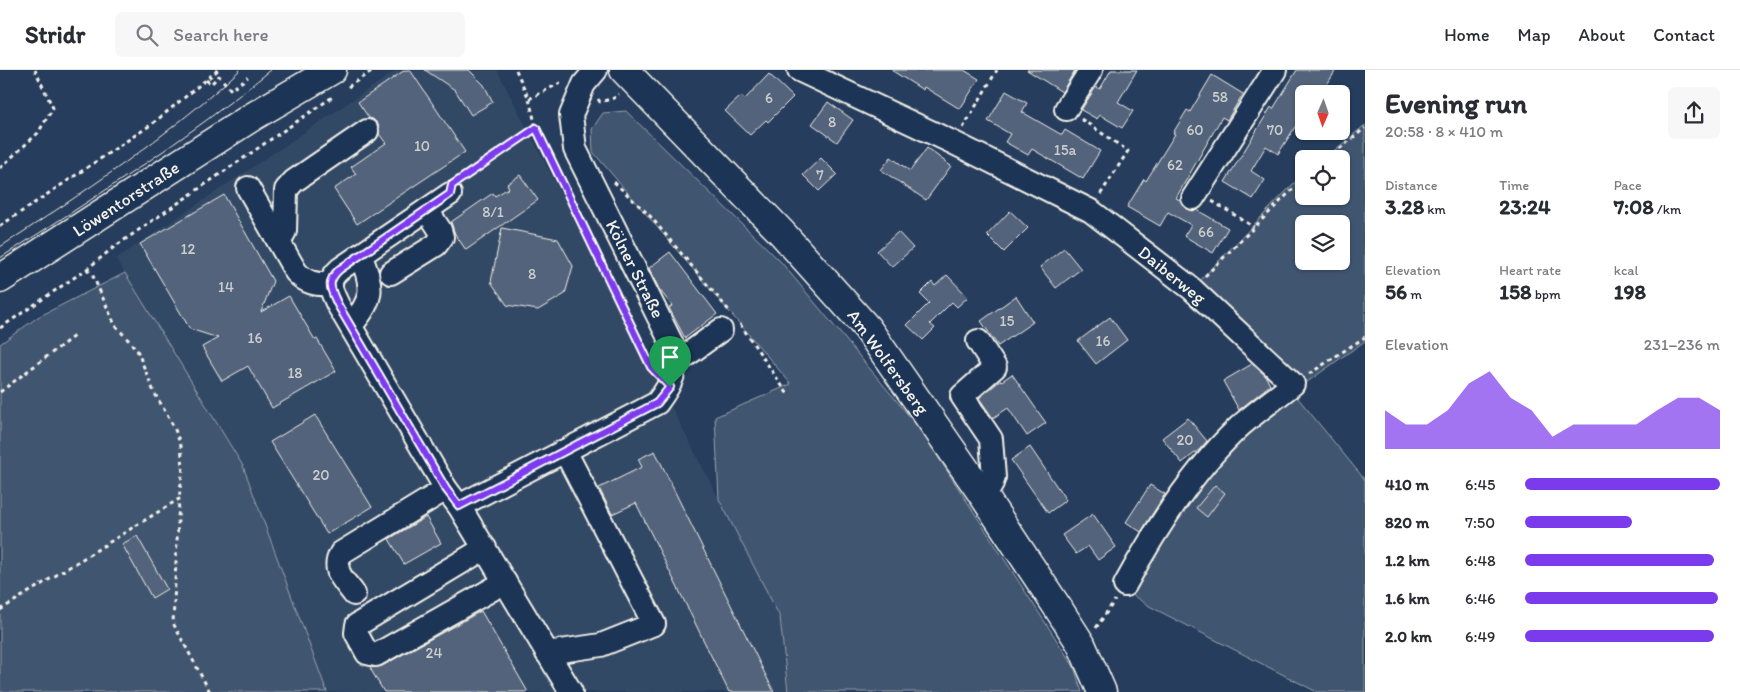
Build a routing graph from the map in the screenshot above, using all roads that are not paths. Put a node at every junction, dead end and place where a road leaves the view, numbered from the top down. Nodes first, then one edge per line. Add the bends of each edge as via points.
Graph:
1 (307, 70) edge
2 (332, 70) edge
3 (624, 70) edge
4 (799, 70) edge
5 (1090, 70) edge
6 (1266, 73) edge
7 (590, 77) edge
8 (1066, 108) road end
9 (252, 117) junction
10 (367, 131) dead end
11 (248, 188) dead end
12 (450, 194) road end
13 (1195, 195) road end
14 (426, 210) junction
15 (279, 242) junction
16 (360, 255) junction
17 (391, 273) dead end
18 (0, 280) edge
19 (330, 284) junction
20 (351, 325) junction
21 (721, 330) dead end
22 (978, 341) dead end
23 (676, 363) junction
24 (566, 451) junction
25 (981, 492) junction
26 (453, 497) junction
27 (484, 548) junction
28 (505, 582) junction
29 (1125, 585) road end
30 (354, 594) dead end
31 (547, 653) junction
32 (571, 692) edge
33 (1102, 692) edge

1 - 9 main road, Löwentorstraße
2 - 9 main road, Löwentorstraße
3 - 25 main road, Am Wolfersberg via 782,233 867,328
4 - 29 street, Daiberweg via 1091,211 1192,289 1294,384 1239,427 1196,474 1142,553
5 - 8 street
6 - 13 street
7 - 23 street, Kölner Straße via 571,115 575,149 673,346
9 - 18 main road, Löwentorstraße
10 - 15 street via 294,181 286,190 285,231
11 - 15 street
12 - 14 street
14 - 16 street
14 - 17 street via 442,237 436,245
15 - 19 street via 303,279
16 - 19 street via 335,274
16 - 20 street via 371,284 367,302
19 - 20 street
20 - 26 street
21 - 23 street
22 - 25 street via 995,367 962,396 991,439 994,478 990,486
23 - 24 street, Kölner Straße via 670,387 657,403
24 - 26 street, Kölner Straße
24 - 31 street via 654,624 601,646
25 - 33 main road, Am Wolfersberg via 1080,644
26 - 27 street
26 - 30 street, Kölner Straße via 341,553 336,567
27 - 28 street
27 - 28 street via 357,625 356,633 367,653 376,655
28 - 31 street
31 - 32 street

